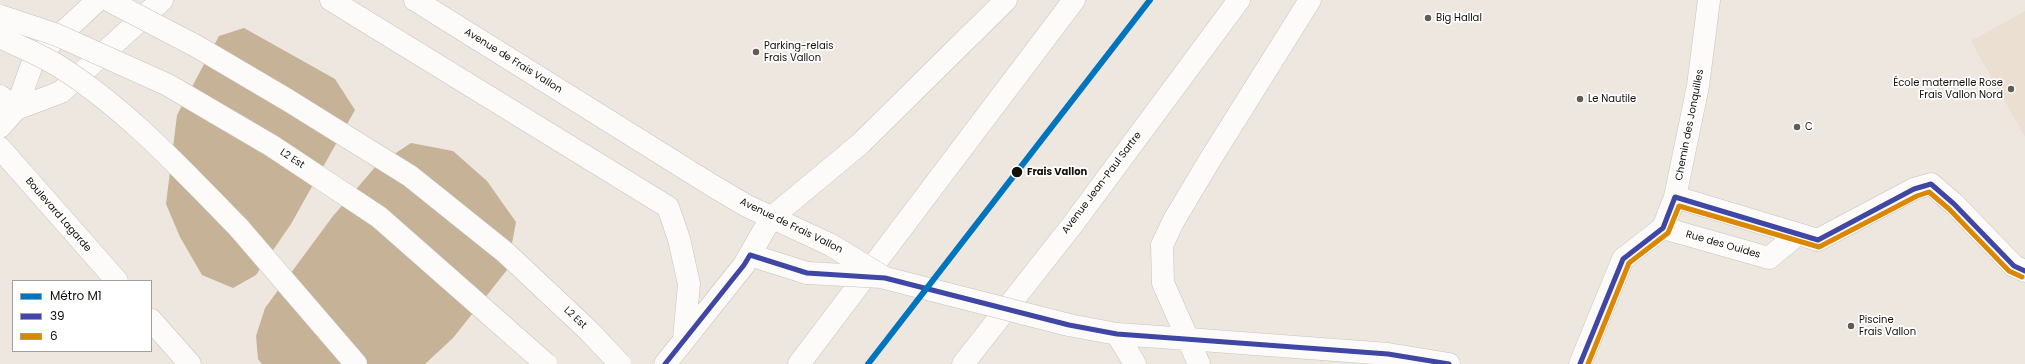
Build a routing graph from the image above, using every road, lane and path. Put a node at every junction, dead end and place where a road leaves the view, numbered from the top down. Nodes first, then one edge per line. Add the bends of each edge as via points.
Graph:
1 (98, 0) edge
2 (108, 0) edge
3 (162, 0) edge
4 (332, 0) edge
5 (415, 0) edge
6 (1006, 0) edge
7 (1074, 0) edge
8 (1239, 0) edge
9 (1310, 0) edge
10 (1709, 0) edge
11 (0, 16) edge
12 (0, 37) edge
13 (8, 103) edge
14 (0, 127) edge
15 (0, 148) edge
16 (1675, 197) junction
17 (771, 218) junction
18 (1663, 228) junction
19 (1798, 234) junction
20 (750, 255) junction
21 (2025, 271) edge
22 (885, 278) junction
23 (116, 280) edge
24 (152, 321) edge
25 (1117, 334) junction
26 (684, 339) junction
27 (1188, 339) junction
28 (190, 364) edge
29 (356, 364) edge
30 (546, 364) edge
31 (620, 364) edge
32 (665, 364) edge
33 (798, 364) edge
34 (963, 364) edge
35 (1135, 364) edge
36 (1199, 364) edge
37 (1448, 364) edge
38 (1580, 364) edge

1 - 13 main road via 34,59
2 - 31 main road, L2 Est, bridge via 196,46 286,98 410,176 506,253
3 - 13 main road via 61,92
4 - 26 main road via 668,207 689,284
5 - 17 main road, Avenue de Frais Vallon via 713,186
6 - 17 main road via 860,144
7 - 33 main road
8 - 34 main road, Avenue Jean-Paul Sartre via 1072,224
9 - 27 main road via 1208,163 1162,245 1163,283
10 - 16 main road, Chemin des Jonquilles via 1698,86
11 - 30 main road, L2 Est, bridge via 56,35 168,85 272,146 379,218
12 - 29 main road, bridge via 60,67 104,98 148,137 239,228
13 - 14 main road
15 - 23 main road, Boulevard Lagarde
16 - 18 main road, Chemin des Jonquilles
16 - 19 main road
17 - 20 main road
17 - 22 main road, Avenue de Frais Vallon, bridge via 830,245
18 - 19 main road, Rue des Ouides via 1769,258
18 - 38 main road via 1623,259
19 - 21 main road via 1818,240 1914,188 1931,184 2014,266
20 - 22 main road, bridge via 807,273
20 - 26 main road
22 - 25 main road, Avenue de Frais Vallon, bridge via 1069,325
24 - 28 main road
25 - 27 main road, Avenue de Frais Vallon
25 - 35 main road
26 - 32 main road
27 - 36 main road
27 - 37 main road, Avenue de Frais Vallon via 1388,354

